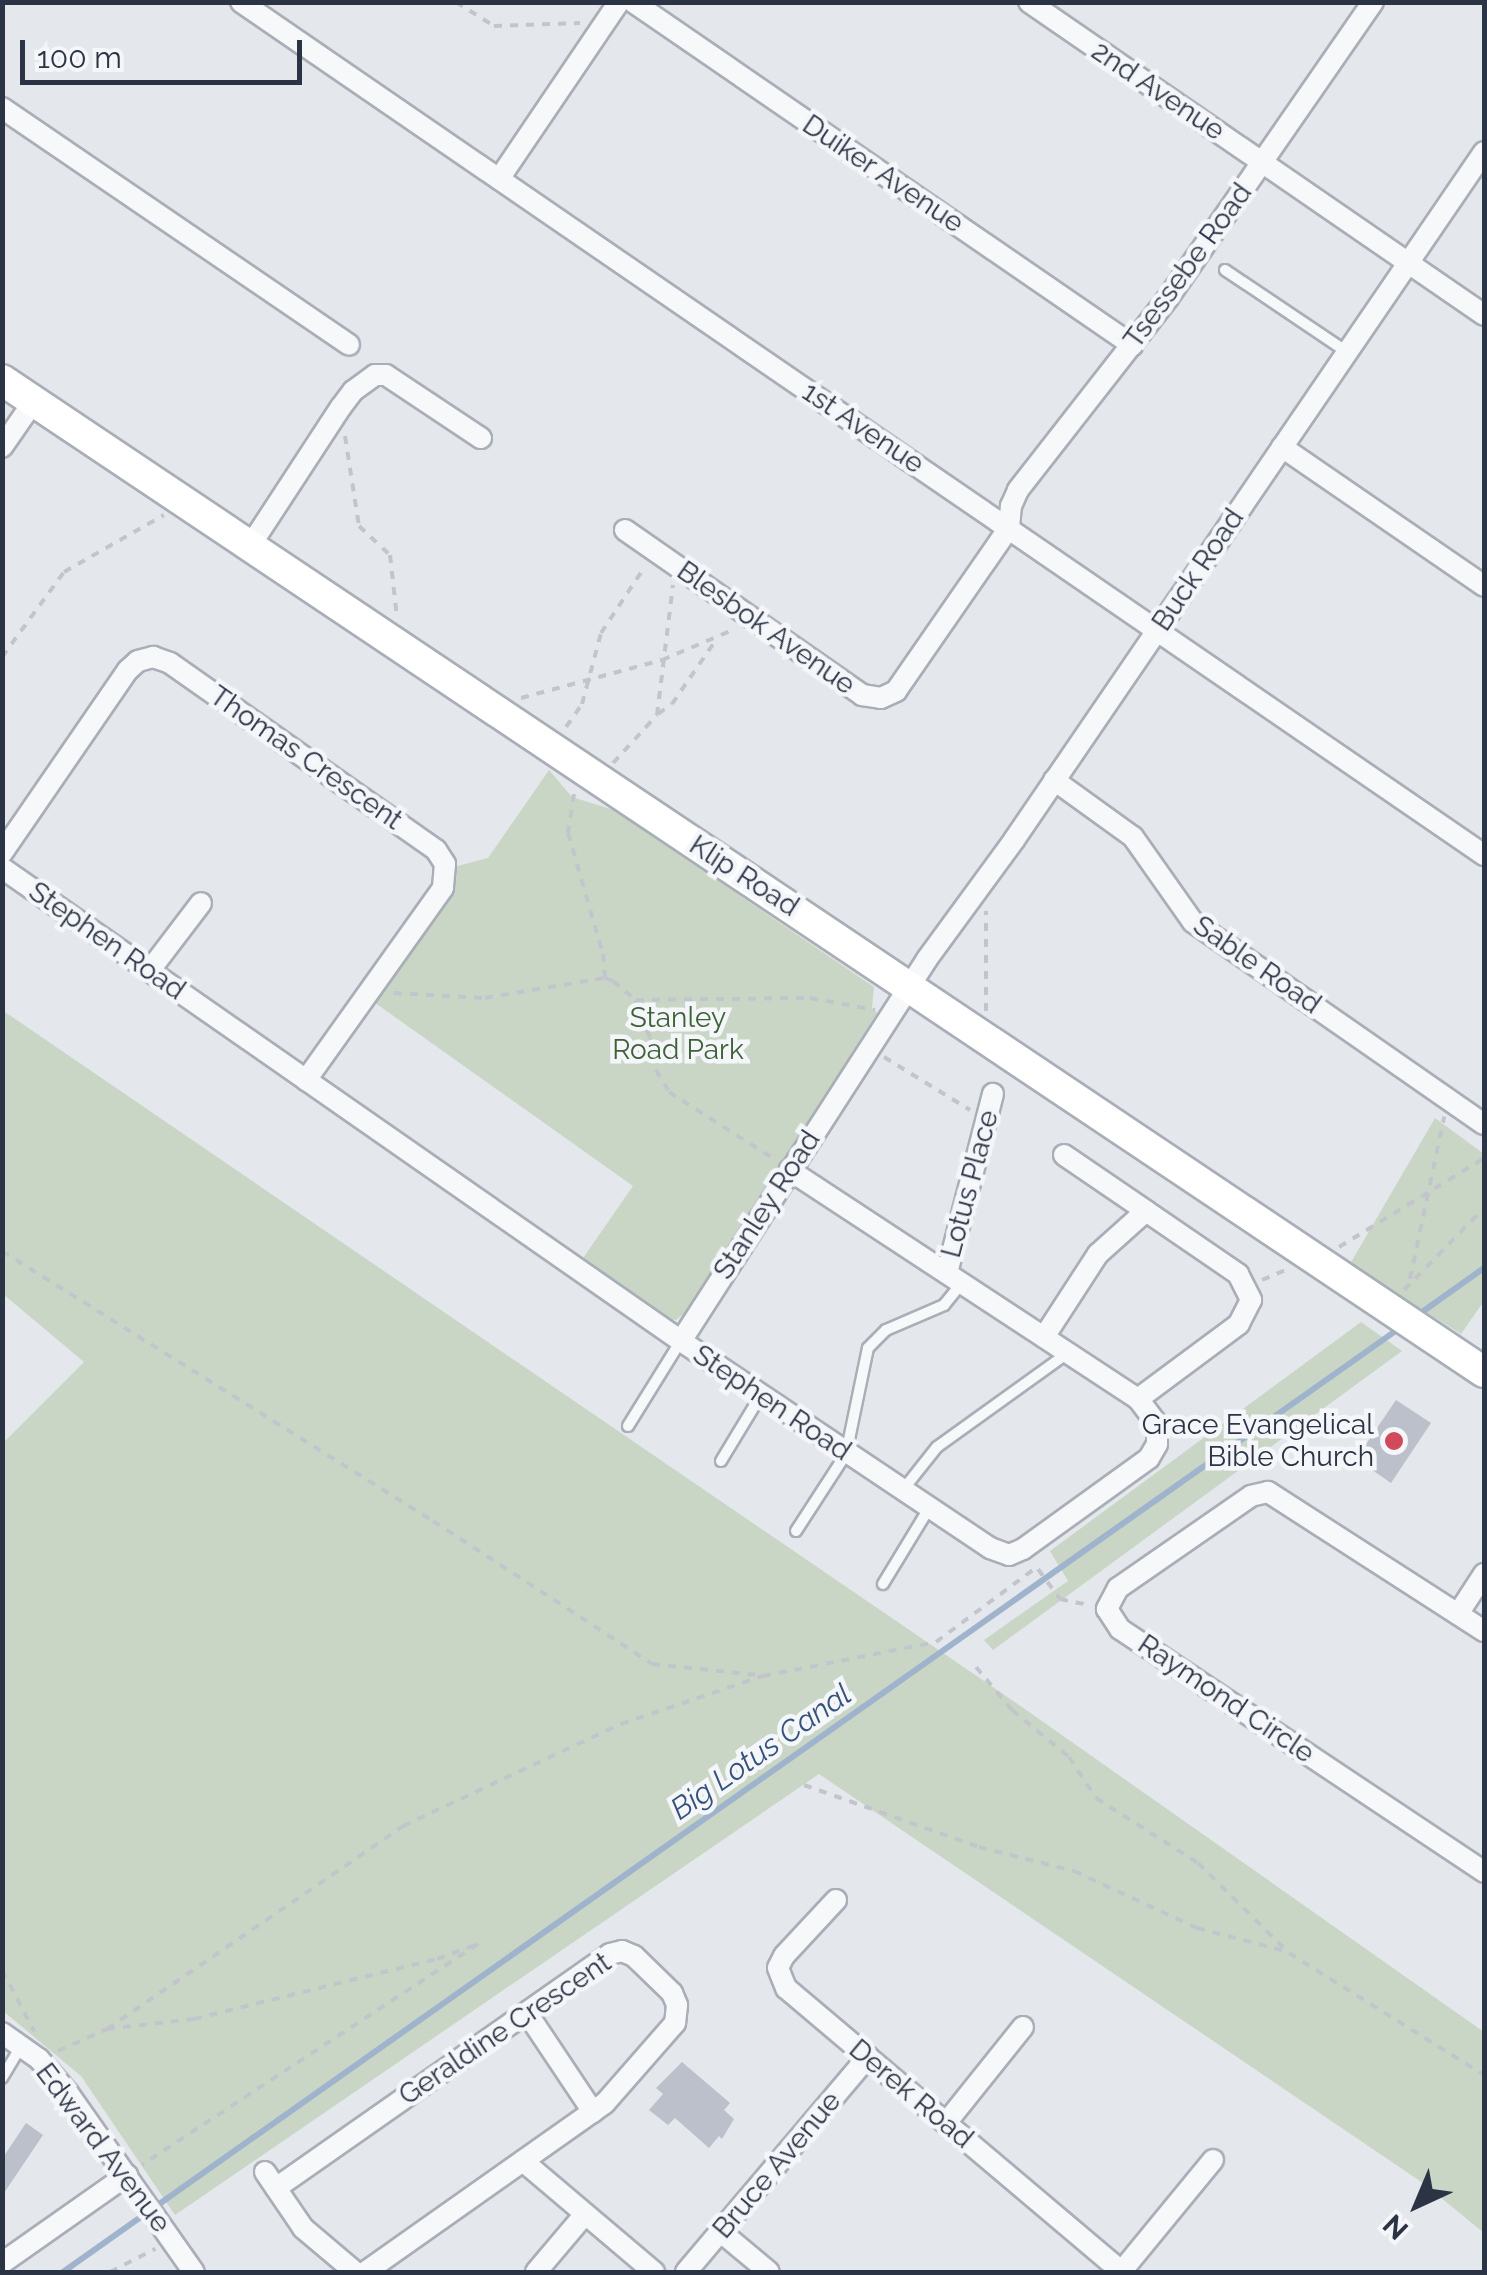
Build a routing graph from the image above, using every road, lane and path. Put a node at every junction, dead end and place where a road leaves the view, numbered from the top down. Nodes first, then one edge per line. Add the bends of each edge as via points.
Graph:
1 (241, 2) edge
2 (456, 2) edge
3 (618, 2) edge
4 (634, 2) edge
5 (1029, 2) edge
6 (1373, 2) edge
7 (603, 25) junction
8 (2, 108) edge
9 (1484, 152) edge
10 (1262, 162) junction
11 (499, 179) junction
12 (1408, 263) junction
13 (1226, 270) dead end
14 (1484, 315) edge
15 (349, 345) dead end
16 (1132, 345) junction
17 (1347, 352) junction
18 (2, 380) edge
19 (34, 401) junction
20 (341, 407) junction
21 (481, 438) dead end
22 (2, 447) edge
23 (1282, 448) junction
24 (187, 503) junction
25 (1009, 528) junction
26 (625, 530) dead end
27 (250, 546) junction
28 (655, 551) junction
29 (676, 566) junction
30 (1484, 586) edge
31 (752, 619) junction
32 (398, 625) dead end
33 (1158, 630) junction
34 (716, 640) junction
35 (2, 658) edge
36 (662, 660) junction
37 (587, 678) junction
38 (489, 708) junction
39 (657, 715) junction
40 (552, 748) junction
41 (1054, 780) junction
42 (586, 787) junction
43 (2, 853) edge
44 (1484, 855) edge
45 (2, 868) edge
46 (978, 888) junction
47 (201, 903) dead end
48 (150, 970) junction
49 (605, 978) junction
50 (909, 986) junction
51 (382, 992) dead end
52 (636, 1000) junction
53 (878, 1010) dead end
54 (989, 1040) junction
55 (869, 1046) junction
56 (306, 1080) junction
57 (994, 1094) dead end
58 (1448, 1099) junction
59 (987, 1120) junction
60 (1484, 1124) edge
61 (1064, 1154) dead end
62 (1484, 1158) edge
63 (784, 1166) junction
64 (1428, 1194) junction
65 (1484, 1208) edge
66 (1146, 1211) junction
67 (2, 1251) edge
68 (1317, 1260) junction
69 (955, 1278) junction
70 (1410, 1278) junction
71 (1249, 1289) junction
72 (1391, 1310) junction
73 (1044, 1337) junction
74 (680, 1341) junction
75 (1068, 1353) junction
76 (1484, 1372) edge
77 (760, 1395) junction
78 (1138, 1399) junction
79 (628, 1426) dead end
80 (846, 1454) junction
81 (721, 1461) dead end
82 (902, 1492) junction
83 (928, 1510) junction
84 (796, 1531) dead end
85 (1484, 1574) edge
86 (883, 1584) dead end
87 (1098, 1608) dead end
88 (1458, 1614) junction
89 (1484, 1631) edge
90 (976, 1668) dead end
91 (763, 1676) junction
92 (804, 1785) dead end
93 (1484, 1872) edge
94 (836, 1900) dead end
95 (1289, 1952) junction
96 (2, 1970) edge
97 (527, 2012) junction
98 (1022, 2027) dead end
99 (106, 2029) junction
100 (2, 2033) edge
101 (21, 2045) junction
102 (868, 2057) junction
103 (39, 2059) junction
104 (1484, 2075) edge
105 (2, 2078) edge
106 (593, 2112) junction
107 (946, 2123) junction
108 (1213, 2160) dead end
109 (523, 2161) junction
110 (127, 2175) junction
111 (585, 2214) junction
112 (167, 2231) junction
113 (720, 2232) junction
114 (2, 2262) edge
115 (110, 2272) edge
116 (194, 2272) edge
117 (355, 2272) edge
118 (365, 2272) edge
119 (536, 2272) edge
120 (654, 2272) edge
121 (686, 2272) edge
122 (769, 2272) edge
123 (1122, 2272) edge

1 - 11 street, 1st Avenue
2 - 7 path via 494,26
3 - 7 street
4 - 16 street, Duiker Avenue
5 - 10 street, 2nd Avenue
6 - 10 street, Tsessebe Road
7 - 11 street
8 - 15 street
9 - 12 street, Buck Road
10 - 12 street, 2nd Avenue
10 - 16 street, Tsessebe Road
11 - 25 street, 1st Avenue
12 - 14 street, 2nd Avenue
12 - 17 street, Buck Road
13 - 17 lane
16 - 25 street, Tsessebe Road via 1018,490
17 - 23 street, Buck Road
18 - 19 street, Klip Road
19 - 22 street
19 - 24 street, Klip Road
20 - 21 street via 364,381 386,376
20 - 27 street
20 - 32 path via 359,526 390,555
23 - 30 street
23 - 33 street, Buck Road
24 - 27 street, Klip Road
24 - 35 path via 64,572
25 - 31 street, Blesbok Avenue via 889,696 862,695
25 - 33 street, 1st Avenue
26 - 28 street, Blesbok Avenue
27 - 38 street, Klip Road
28 - 29 street, Blesbok Avenue
28 - 37 path via 602,633
29 - 31 street, Blesbok Avenue
29 - 36 path
31 - 34 path
33 - 41 street, Buck Road
33 - 44 street, 1st Avenue
34 - 36 path
34 - 39 path
36 - 37 path
36 - 39 path
37 - 38 path
37 - 40 path via 582,704
38 - 40 street, Klip Road
39 - 42 path
40 - 42 street, Klip Road
41 - 46 street, Buck Road
41 - 58 street, Sable Road via 1133,838 1193,922
42 - 49 path via 568,833
42 - 50 street, Klip Road
43 - 56 street, Thomas Crescent via 128,670 153,657 436,850 445,864 442,888
45 - 48 street, Stephen Road
46 - 50 street, Buck Road
46 - 54 path via 986,905
47 - 48 street
48 - 56 street, Stephen Road
49 - 51 path via 485,998
49 - 52 path
50 - 54 street, Klip Road
50 - 55 street, Stanley Road
52 - 53 path via 810,998
52 - 63 path via 656,1070 670,1092
54 - 68 street, Klip Road
55 - 59 path
55 - 63 street, Stanley Road
56 - 74 street, Stephen Road
57 - 59 street, Lotus Place
58 - 60 street, Sable Road
58 - 64 path
59 - 69 street, Lotus Place
61 - 66 street
62 - 64 path
63 - 69 street
63 - 74 street, Stanley Road
64 - 68 path
64 - 70 path
65 - 70 path
66 - 71 street via 1238,1274
66 - 73 street via 1098,1254
67 - 91 path via 652,1664
68 - 71 path via 1276,1272
68 - 72 street, Klip Road
69 - 73 street
69 - 80 lane via 944,1306 886,1330 868,1348
70 - 72 path
71 - 78 street via 1239,1324
72 - 76 street, Klip Road
73 - 75 street
74 - 77 street, Stephen Road
74 - 79 lane, Stanley Road
75 - 78 street
75 - 82 lane via 937,1447
77 - 80 street, Stephen Road
77 - 81 lane
78 - 83 street, Stephen Road via 1157,1424 1158,1444 1149,1458 1024,1549 1008,1555 990,1548
80 - 82 street, Stephen Road
80 - 84 lane
82 - 83 street, Stephen Road
83 - 86 lane
85 - 88 street
87 - 91 path via 1060,1599 1037,1567 936,1642
88 - 89 street, Raymond Circle
88 - 93 street, Raymond Circle via 1268,1492 1251,1496 1118,1588 1107,1609 1120,1629
90 - 95 path via 1012,1710 1069,1758 1096,1798 1198,1864
91 - 99 path via 621,1724 402,1826
92 - 95 path via 979,1848 1074,1870 1197,1928
94 - 102 street, Derek Road via 784,1956 779,1979
95 - 104 path
96 - 103 path via 34,2031
97 - 106 street
97 - 106 street, Geraldine Crescent via 616,1952 634,1956 672,1993 678,2005 674,2023
97 - 117 street, Geraldine Crescent via 270,2180 303,2228
98 - 107 street
99 - 103 path
99 - 110 path via 194,2019 478,1944
100 - 101 street, Edward Avenue
101 - 103 street, Edward Avenue
101 - 105 lane
102 - 107 street, Derek Road
102 - 113 street, Bruce Avenue
103 - 110 street, Edward Avenue
106 - 109 street, Geraldine Crescent
107 - 123 street, Derek Road
108 - 123 street
109 - 111 street
109 - 118 street, Geraldine Crescent
110 - 112 street, Edward Avenue
110 - 114 street
111 - 119 street
111 - 120 street
112 - 115 path
112 - 116 street, Edward Avenue
113 - 121 street, Bruce Avenue
113 - 122 street

